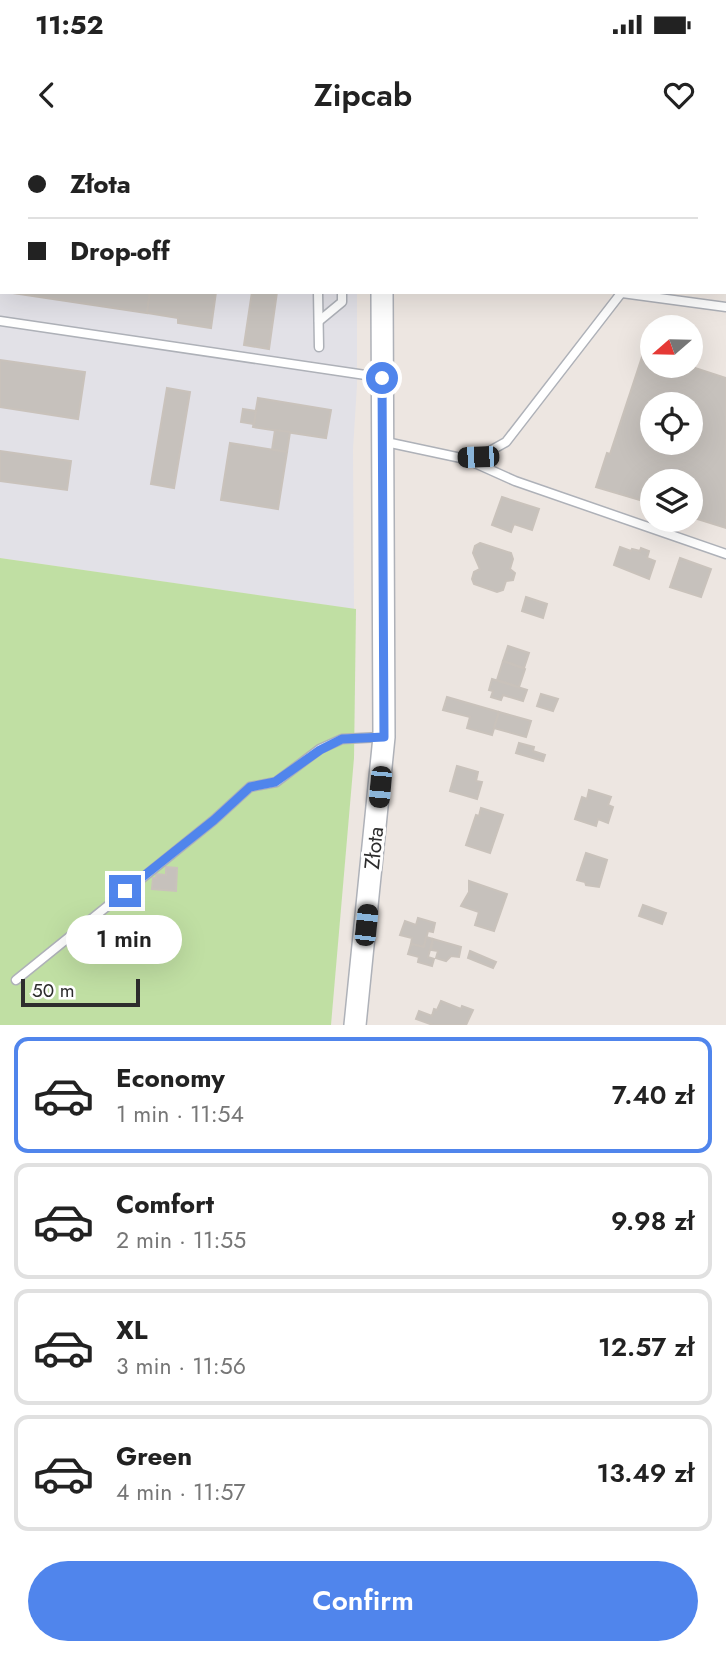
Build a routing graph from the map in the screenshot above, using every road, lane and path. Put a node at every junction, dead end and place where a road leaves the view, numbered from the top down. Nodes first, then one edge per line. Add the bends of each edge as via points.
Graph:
1 (318, 294) edge
2 (342, 294) edge
3 (382, 294) edge
4 (621, 294) edge
5 (629, 294) edge
6 (726, 307) edge
7 (0, 321) edge
8 (319, 321) junction
9 (319, 347) dead end
10 (382, 378) junction
11 (383, 441) junction
12 (461, 457) junction
13 (726, 554) edge
14 (384, 737) junction
15 (16, 980) dead end
16 (355, 1025) edge

1 - 8 lane
2 - 8 lane via 342,302
3 - 10 street, Złota
4 - 12 lane via 506,442 478,457
5 - 6 lane
7 - 10 lane
8 - 9 lane
10 - 11 street, Złota
11 - 12 lane
11 - 14 street, Złota
12 - 13 lane via 515,481
14 - 15 lane via 342,739 275,782 250,787
14 - 16 street, Złota

